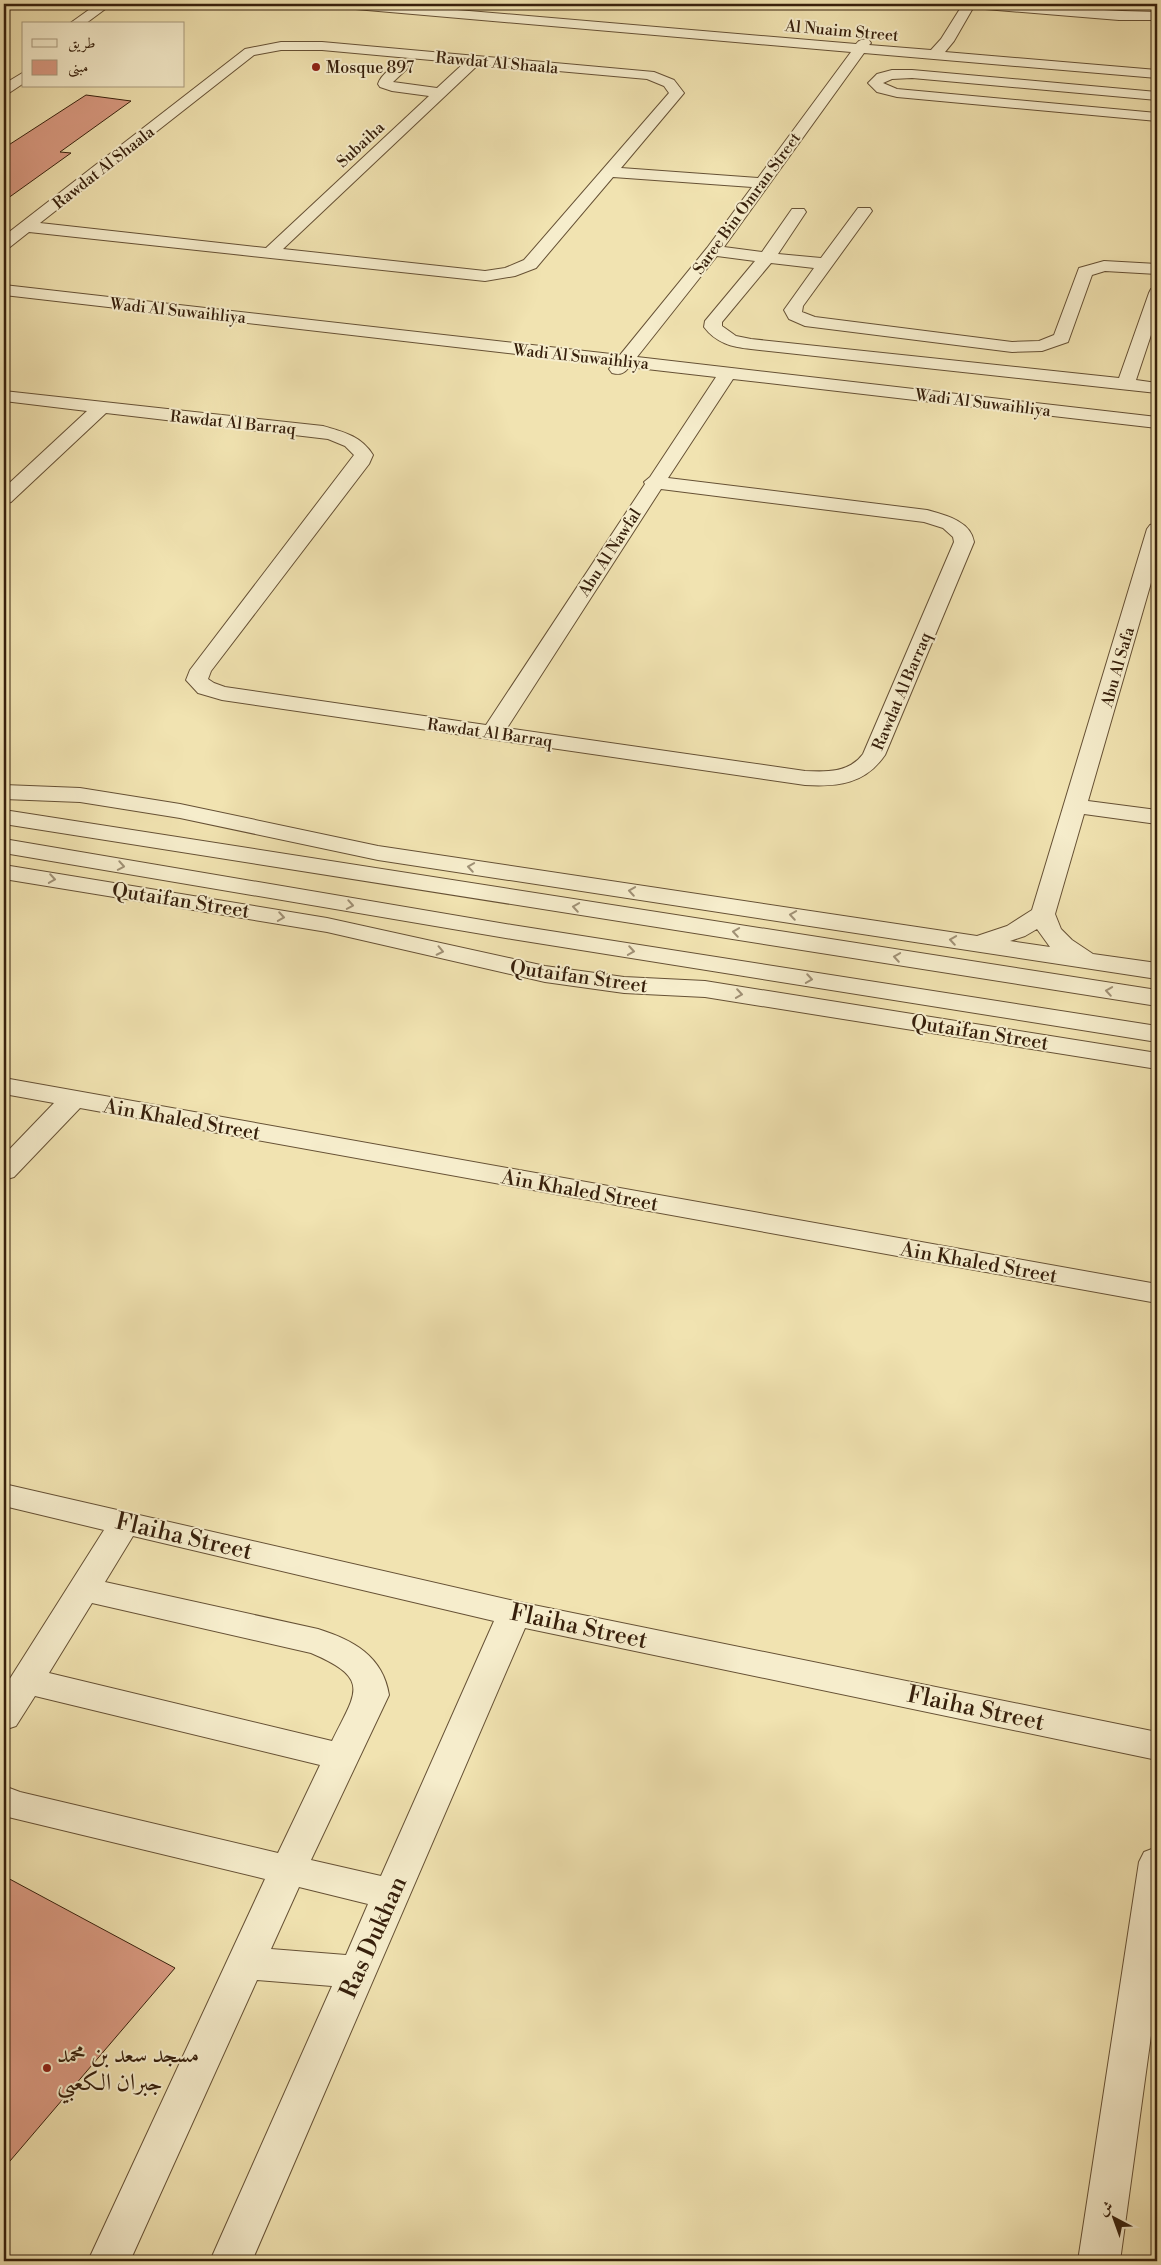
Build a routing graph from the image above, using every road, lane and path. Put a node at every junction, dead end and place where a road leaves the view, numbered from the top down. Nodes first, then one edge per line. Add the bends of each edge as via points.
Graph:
1 (105, 4) edge
2 (344, 4) edge
3 (412, 4) edge
4 (969, 4) edge
5 (974, 4) edge
6 (120, 9) dead end
7 (1157, 16) edge
8 (79, 22) edge
9 (101, 22) edge
10 (861, 46) junction
11 (941, 54) junction
12 (475, 60) junction
13 (402, 67) dead end
14 (1157, 68) edge
15 (20, 71) edge
16 (4, 73) edge
17 (1157, 74) edge
18 (941, 77) junction
19 (4, 90) edge
20 (440, 93) junction
21 (1157, 96) edge
22 (1157, 117) edge
23 (610, 172) junction
24 (762, 183) junction
25 (864, 211) dead end
26 (798, 212) dead end
27 (28, 227) junction
28 (4, 244) edge
29 (713, 251) junction
30 (269, 254) junction
31 (767, 257) junction
32 (826, 264) junction
33 (1157, 270) edge
34 (4, 290) edge
35 (1157, 293) edge
36 (4, 302) edge
37 (834, 324) junction
38 (820, 350) junction
39 (908, 360) junction
40 (621, 365) junction
41 (725, 377) junction
42 (1125, 386) junction
43 (1157, 388) edge
44 (4, 396) edge
45 (890, 396) junction
46 (102, 408) junction
47 (1157, 422) edge
48 (1157, 431) edge
49 (654, 482) junction
50 (4, 498) edge
51 (1157, 529) edge
52 (492, 732) junction
53 (4, 792) edge
54 (4, 796) edge
55 (1076, 806) junction
56 (4, 817) edge
57 (1157, 817) edge
58 (137, 838) junction
59 (4, 846) edge
60 (4, 872) edge
61 (1043, 914) junction
62 (512, 932) junction
63 (980, 944) junction
64 (1087, 960) junction
65 (1157, 971) edge
66 (705, 988) junction
67 (1157, 998) edge
68 (1157, 1034) edge
69 (1157, 1060) edge
70 (4, 1086) edge
71 (72, 1100) junction
72 (4, 1171) edge
73 (1157, 1294) edge
74 (4, 1495) edge
75 (125, 1523) junction
76 (83, 1589) junction
77 (514, 1613) junction
78 (26, 1682) junction
79 (4, 1718) edge
80 (1157, 1746) edge
81 (342, 1758) junction
82 (4, 1800) edge
83 (1157, 1862) edge
84 (288, 1870) junction
85 (392, 1894) junction
86 (245, 1963) junction
87 (358, 1972) junction
88 (109, 2261) edge
89 (231, 2261) edge
90 (1099, 2261) edge

1 - 8 street
2 - 10 street, Al Nuaim Street
3 - 10 street, Al Nuaim Street
4 - 11 street
5 - 7 street
6 - 9 street
10 - 11 street, Al Nuaim Street
10 - 24 street, Saree Bin Omran Street
11 - 14 street, Al Nuaim Street
11 - 17 street, Al Nuaim Street
11 - 18 street
12 - 20 street, Subaiha
12 - 23 street, Rawdat Al Shaala via 649,75 669,83 677,93
12 - 27 street, Rawdat Al Shaala via 322,46 281,46 250,52
13 - 20 street via 385,84
15 - 16 street
15 - 19 street
18 - 21 street
18 - 22 street via 894,74 875,83 882,89 897,93
20 - 30 street, Subaiha
23 - 24 street
23 - 30 street, Rawdat Al Shaala via 530,264 509,272 485,276
24 - 29 street, Saree Bin Omran Street
25 - 32 street
26 - 31 street
27 - 28 street, Rawdat Al Shaala
27 - 30 street, Rawdat Al Shaala
29 - 31 street
29 - 40 street, Saree Bin Omran Street
31 - 32 street
31 - 38 street via 714,321 713,327 717,333 737,342
32 - 37 street via 793,310 801,319
33 - 37 street via 1104,266 1085,272 1062,338 1042,346 1012,347
34 - 40 street, Wadi Al Suwaihliya
35 - 42 street
36 - 40 street, Wadi Al Suwaihliya
37 - 38 street
38 - 39 street
39 - 42 street
39 - 45 street
40 - 41 street, Wadi Al Suwaihliya
41 - 45 street, Wadi Al Suwaihliya
41 - 49 street, Abu Al Nawfal
42 - 43 street
44 - 46 street, Rawdat Al Barraq
45 - 47 street, Wadi Al Suwaihliya
45 - 48 street, Wadi Al Suwaihliya
46 - 50 street
46 - 52 street, Rawdat Al Barraq via 323,432 355,444 364,455 201,670 197,680 200,684 222,693
49 - 52 street, Abu Al Nawfal
49 - 52 street, Rawdat Al Barraq via 927,516 950,524 964,535 964,542 871,761 844,776 818,779
51 - 55 street, Abu Al Safa
63 -> 53 street via 378,853 180,811 80,795
54 - 58 street
55 - 57 street
55 - 61 street, Abu Al Safa
56 - 58 street
67 -> 58 street
59 -> 62 street, Qutaifan Street
60 -> 66 street, Qutaifan Street via 326,925 545,974 624,984
61 - 63 street via 1016,931
61 - 64 street via 1051,934
62 - 66 street via 577,954
62 -> 68 street, Qutaifan Street
63 - 64 street
64 - 65 street
66 -> 69 street, Qutaifan Street
70 - 71 street, Ain Khaled Street
71 - 72 street
71 - 73 street, Ain Khaled Street
74 - 75 street, Flaiha Street
75 - 76 street
75 - 77 street, Flaiha Street
76 - 78 street
76 - 81 street via 318,1642 340,1651 367,1676 372,1695
77 - 80 street, Flaiha Street
77 - 85 street, Ras Dukhan
78 - 79 street
78 - 81 street
81 - 84 street
82 - 84 street
83 - 90 street
84 - 85 street
84 - 86 street
85 - 87 street, Ras Dukhan
86 - 87 street
86 - 88 street
87 - 89 street, Ras Dukhan

